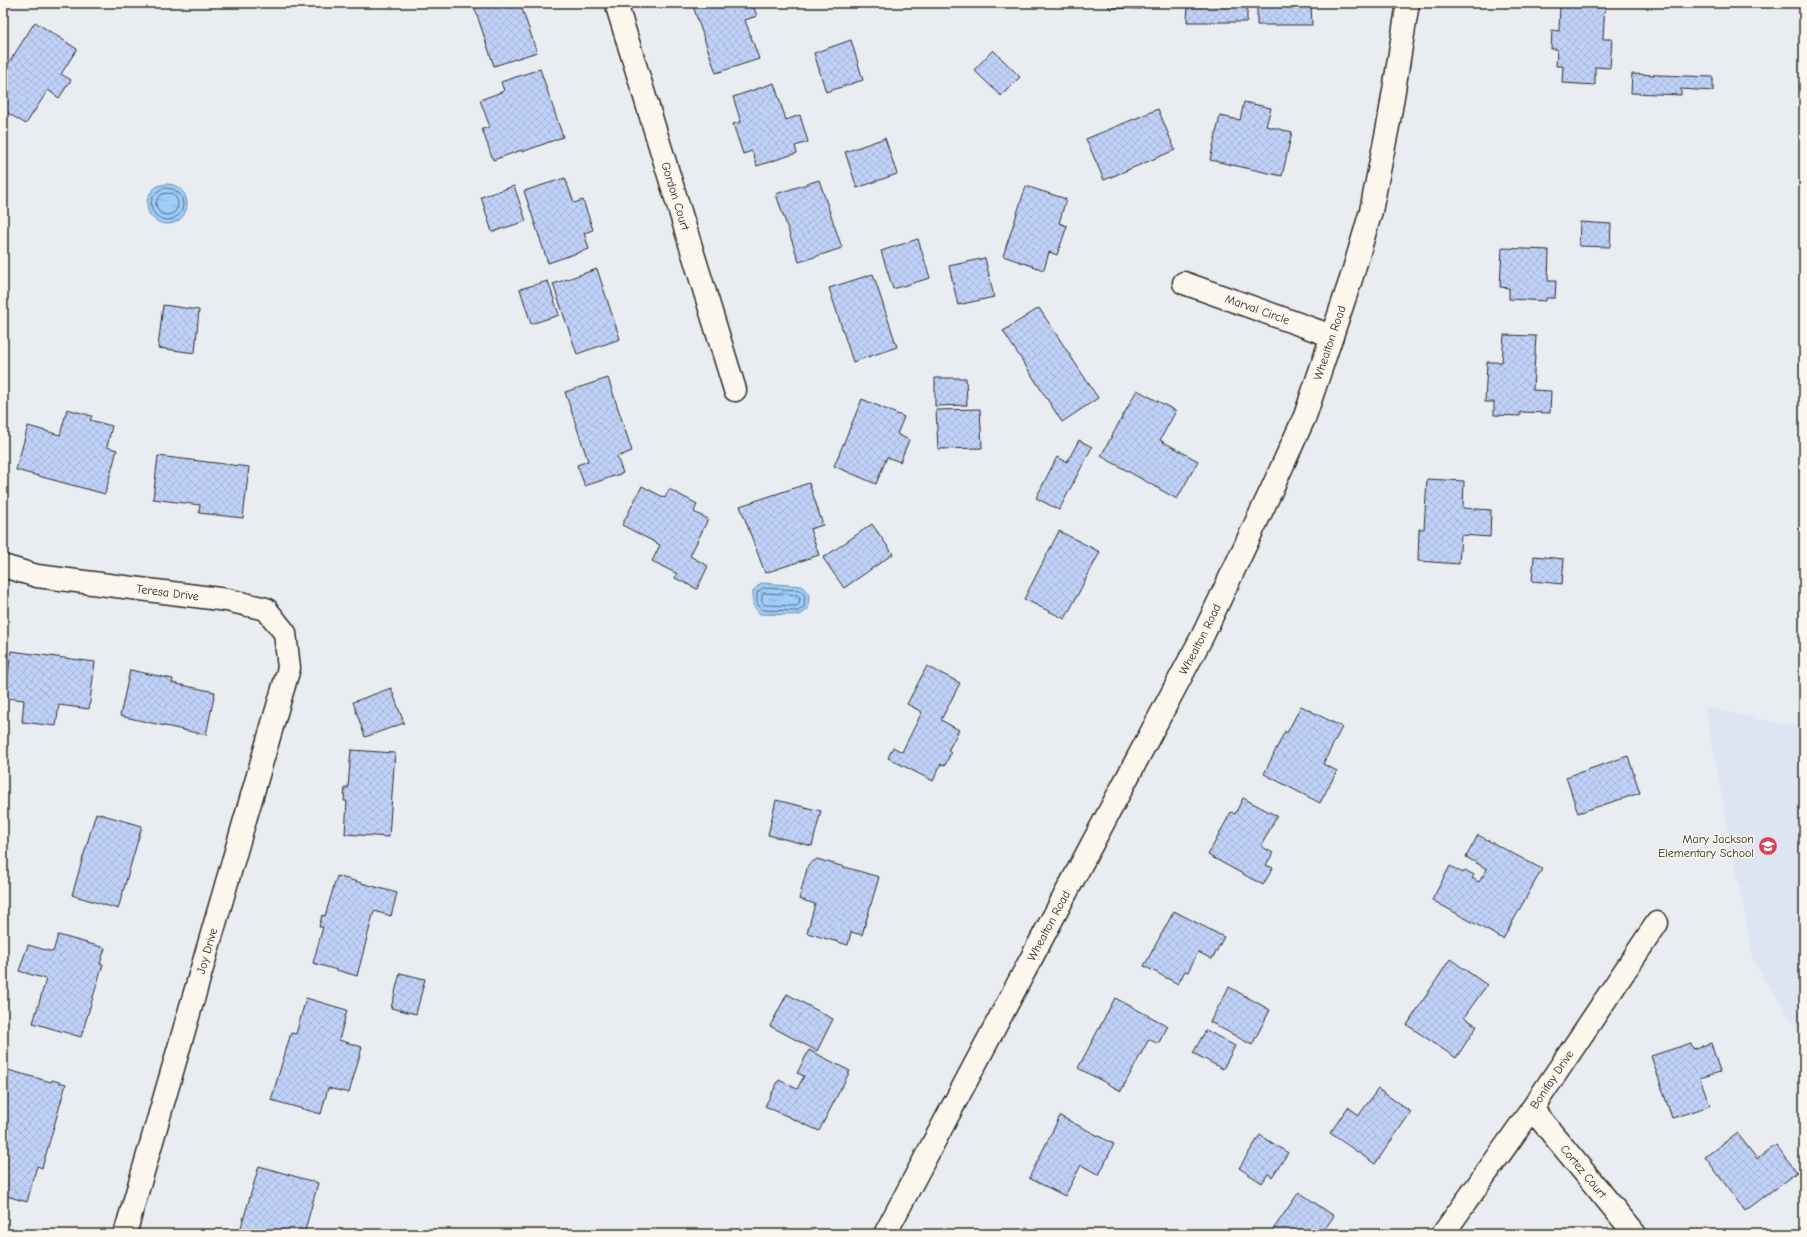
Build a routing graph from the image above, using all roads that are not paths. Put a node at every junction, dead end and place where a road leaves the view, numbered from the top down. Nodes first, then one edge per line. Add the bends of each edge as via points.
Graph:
1 (616, 3) edge
2 (1408, 3) edge
3 (1184, 283) dead end
4 (1332, 336) junction
5 (734, 390) dead end
6 (3, 566) edge
7 (289, 668) joint
8 (1656, 923) dead end
9 (1532, 1109) junction
10 (125, 1234) edge
11 (885, 1234) edge
12 (1443, 1234) edge
13 (1634, 1234) edge

1 - 5 street, Gordon Court
2 - 4 street, Whealton Road via 1389,121 1370,210
3 - 4 street, Marval Circle
4 - 11 street, Whealton Road via 1305,416 1203,635
6 - 7 street, Teresa Drive via 37,576 227,600 266,609 285,633
7 - 10 street, Joy Drive
8 - 9 street, Bonifay Drive
9 - 12 street, Bonifay Drive
9 - 13 street, Cortez Court

